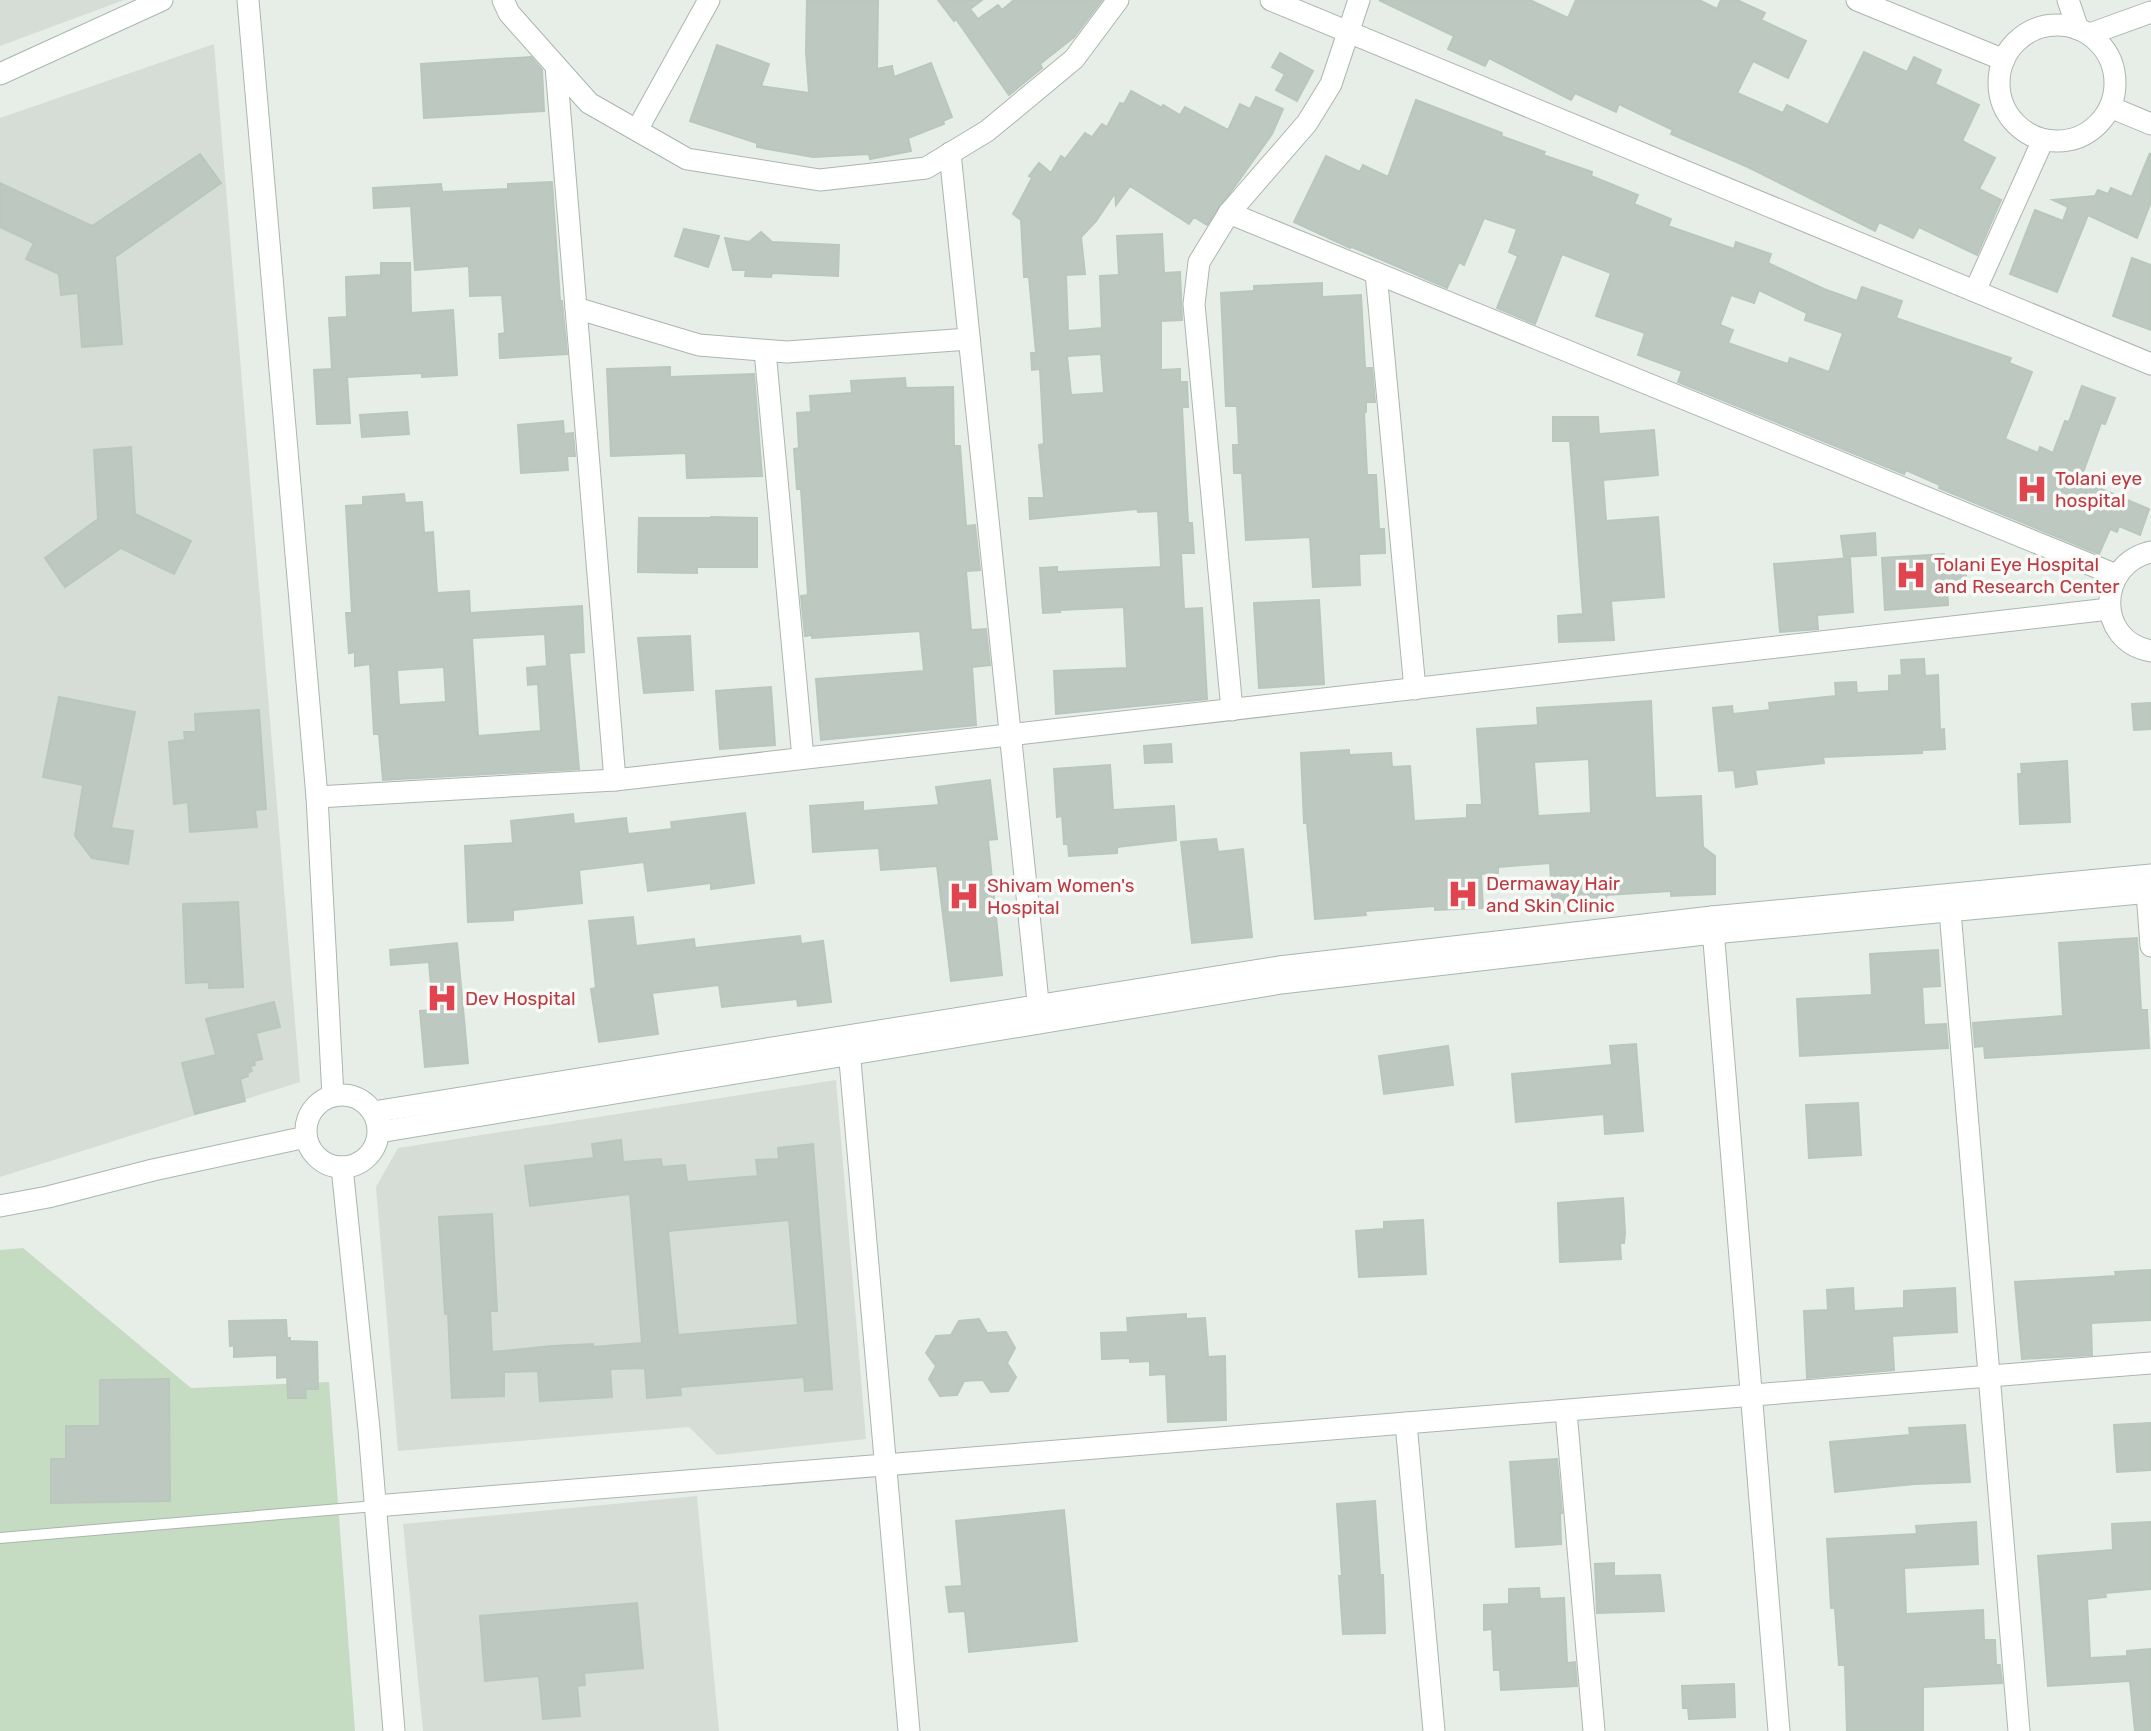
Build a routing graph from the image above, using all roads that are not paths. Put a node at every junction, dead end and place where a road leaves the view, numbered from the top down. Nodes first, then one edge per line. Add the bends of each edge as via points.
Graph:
1 (162, 0) edge
2 (248, 0) edge
3 (503, 0) edge
4 (709, 0) edge
5 (1118, 0) edge
6 (1271, 0) edge
7 (1359, 0) edge
8 (1857, 0) edge
9 (2068, 0) edge
10 (2151, 12) edge
11 (1350, 32) junction
12 (2084, 32) junction
13 (2004, 60) junction
14 (556, 66) junction
15 (0, 74) edge
16 (2110, 107) junction
17 (2149, 122) edge
18 (638, 130) junction
19 (2043, 140) junction
20 (950, 153) junction
21 (1229, 213) junction
22 (1376, 273) junction
23 (1975, 291) junction
24 (576, 308) junction
25 (969, 339) junction
26 (765, 351) junction
27 (2151, 364) edge
28 (2151, 552) edge
29 (2116, 575) junction
30 (2109, 609) junction
31 (2151, 651) edge
32 (1415, 689) junction
33 (1232, 710) junction
34 (1010, 735) junction
35 (803, 758) junction
36 (615, 780) junction
37 (317, 797) junction
38 (2150, 886) edge
39 (1950, 911) junction
40 (1713, 925) junction
41 (2151, 946) edge
42 (1039, 1015) junction
43 (848, 1046) junction
44 (333, 1096) junction
45 (376, 1122) junction
46 (306, 1137) junction
47 (342, 1167) junction
48 (0, 1206) edge
49 (2151, 1363) edge
50 (1989, 1376) junction
51 (1752, 1396) junction
52 (1566, 1410) junction
53 (1406, 1423) junction
54 (885, 1465) junction
55 (375, 1506) junction
56 (0, 1538) edge
57 (394, 1731) edge
58 (909, 1731) edge
59 (1434, 1731) edge
60 (1594, 1731) edge
61 (1779, 1731) edge
62 (2019, 1731) edge

1 - 15 street
2 - 37 street
3 - 14 street
4 - 18 street
5 - 20 street via 1074,59 987,131
6 - 11 street
7 - 11 street
8 - 13 street
9 - 12 street
10 - 12 street
11 - 21 street via 1331,84 1307,123
11 - 23 street
12 - 13 street via 2070,26 2044,26 2026,33
12 - 16 street via 2107,52 2114,67 2115,96
13 - 19 street via 1998,91 2007,114 2027,134
14 - 18 street via 589,103
14 - 24 street
16 - 17 street
16 - 19 street via 2088,133 2068,141
18 - 20 street via 687,159 820,180 926,168
19 - 23 street
20 - 25 street
21 - 22 street
21 - 33 street via 1199,262 1194,304
22 - 29 street
22 - 32 street
23 - 27 street
24 - 26 street via 699,345
24 - 36 street
25 - 26 street
25 - 34 street
26 - 35 street
28 - 29 street via 2139,555
29 - 30 street
30 - 31 street via 2125,639
30 - 32 street
32 - 33 street
33 - 34 street
34 - 35 street
34 - 42 street
35 - 36 street
36 - 37 street
37 - 44 street
38 - 39 street
38 - 40 street
38 - 41 street
39 - 40 street
39 - 50 street
40 - 42 street via 1279,967
40 - 51 street
42 - 43 street
43 - 45 street
43 - 54 street
44 - 45 street via 354,1097 365,1103
44 - 46 street via 310,1113
45 - 47 street via 374,1149 355,1165
46 - 47 street via 319,1158
46 - 48 street
47 - 55 street
49 - 50 street
50 - 51 street
50 - 62 street
51 - 52 street
51 - 61 street
52 - 53 street
52 - 60 street
53 - 54 street
53 - 59 street
54 - 55 street
54 - 58 street
55 - 56 lane
55 - 57 street

